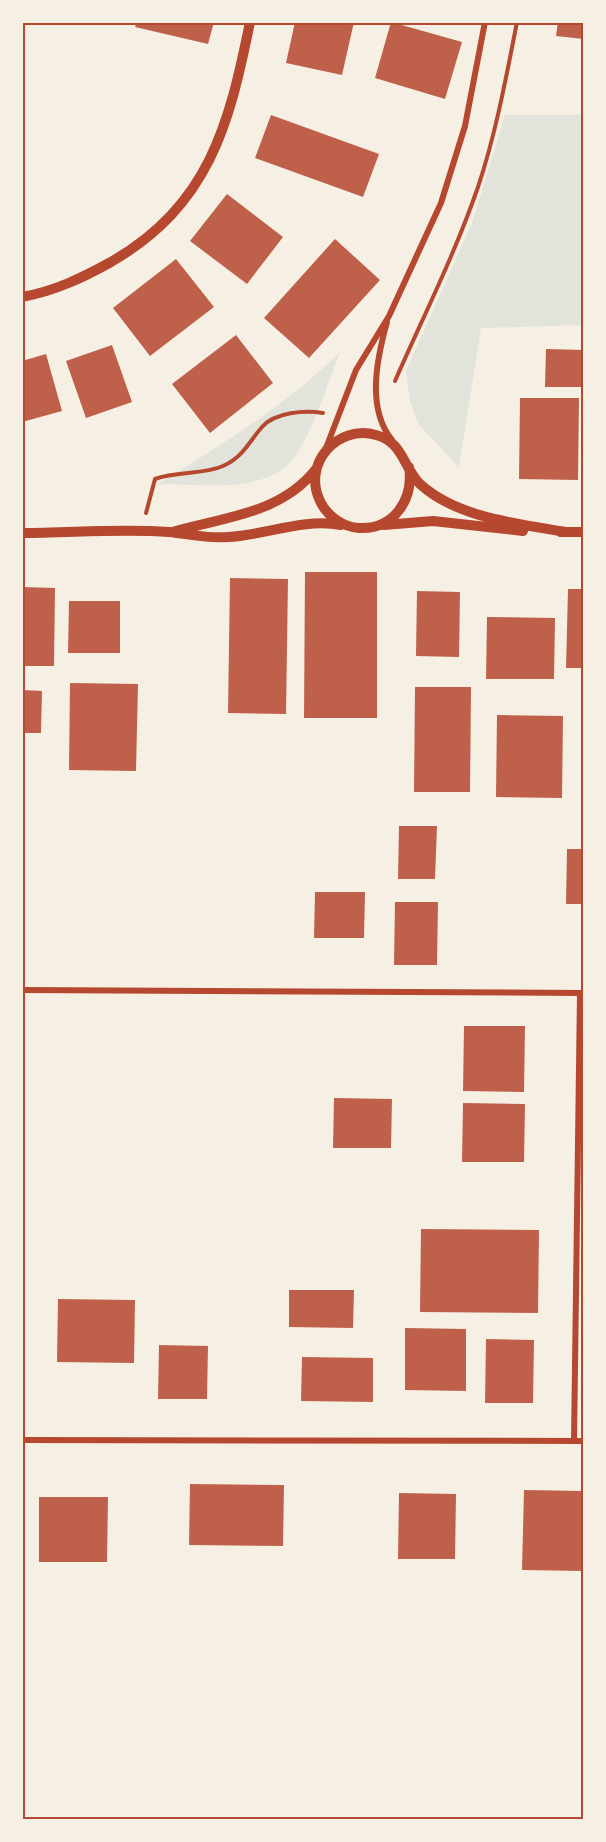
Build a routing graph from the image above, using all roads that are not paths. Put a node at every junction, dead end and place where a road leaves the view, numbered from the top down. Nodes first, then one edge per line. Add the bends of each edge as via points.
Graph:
1 (250, 22) edge
2 (485, 22) edge
3 (22, 297) edge
4 (389, 316) junction
5 (398, 447) junction
6 (325, 451) junction
7 (409, 467) junction
8 (317, 468) junction
9 (376, 526) junction
10 (353, 527) junction
11 (169, 532) junction
12 (566, 532) junction
13 (584, 532) edge
14 (22, 533) edge
15 (22, 990) edge
16 (582, 993) edge
17 (22, 1440) edge
18 (574, 1441) junction
19 (584, 1441) edge

1 - 3 street via 236,93 218,144 174,214 140,245 91,273 50,292
2 - 4 street via 454,166 434,222
4 - 5 street via 380,356 377,398 382,424
4 - 6 street via 360,363
5 - 6 street via 379,436 357,433 342,437
5 - 7 street
6 - 8 street
7 - 9 street via 410,482 404,503 395,515
7 - 12 street via 419,483 464,508 500,520
8 - 10 street via 315,486 323,507 339,522
8 - 11 street via 293,493 265,507
9 - 10 street
9 - 12 street via 433,521
10 - 11 street via 305,523 247,536 212,538
11 - 14 street
12 - 13 street
15 - 16 street
16 - 18 street
17 - 18 street
18 - 19 street

